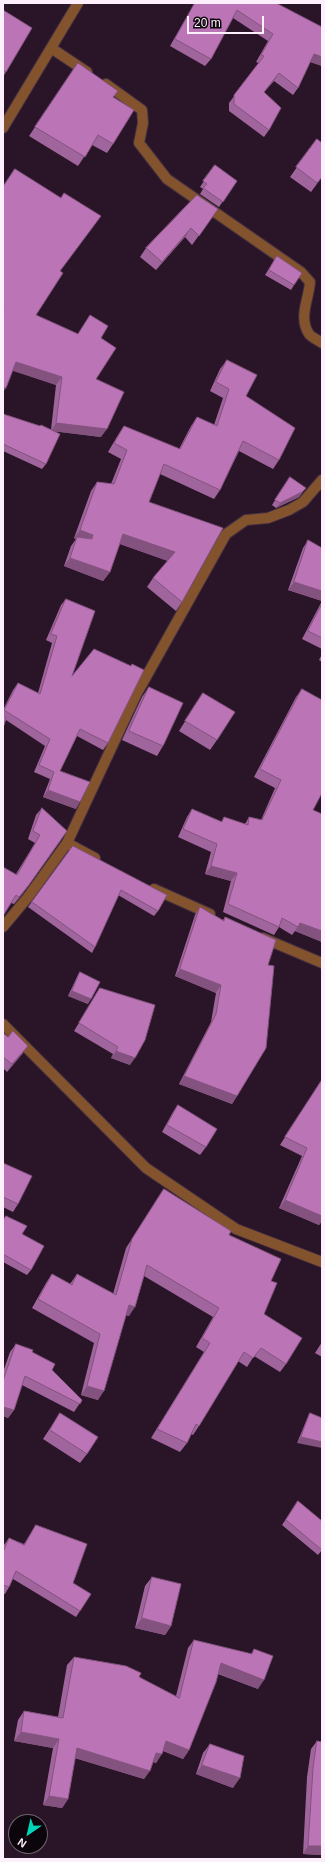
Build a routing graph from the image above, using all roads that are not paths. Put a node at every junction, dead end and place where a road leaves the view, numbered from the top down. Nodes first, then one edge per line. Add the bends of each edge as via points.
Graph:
1 (78, 3) edge
2 (51, 48) junction
3 (3, 128) edge
4 (322, 343) edge
5 (322, 480) edge
6 (67, 843) junction
7 (107, 864) edge
8 (148, 886) edge
9 (218, 918) edge
10 (3, 927) edge
11 (254, 934) edge
12 (322, 963) edge
13 (3, 1024) edge
14 (322, 1262) edge

1 - 2 street
2 - 3 street
2 - 4 street via 142,110 143,123 139,143 167,179 301,272 310,282 303,314 309,334
5 - 6 street via 303,502 289,510 268,518 246,520 226,534 137,693
6 - 7 street
6 - 10 street
8 - 9 street
11 - 12 street
13 - 14 street via 146,1168 236,1229

